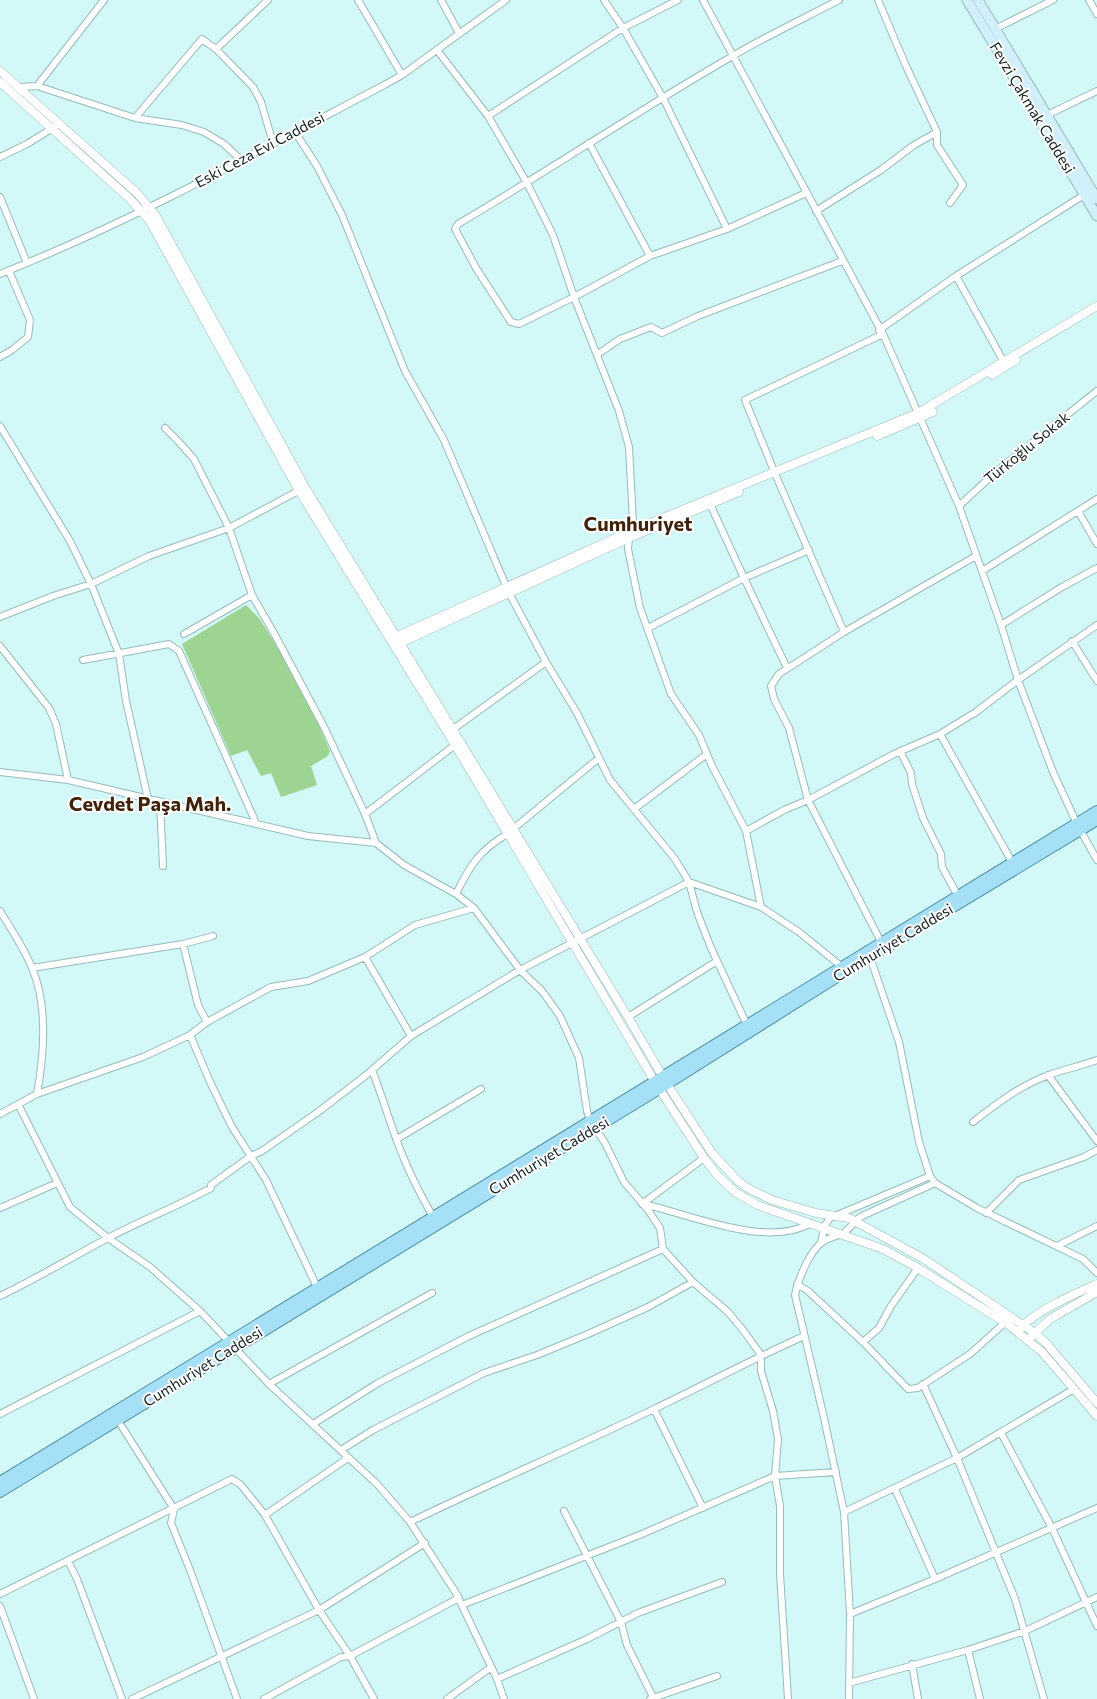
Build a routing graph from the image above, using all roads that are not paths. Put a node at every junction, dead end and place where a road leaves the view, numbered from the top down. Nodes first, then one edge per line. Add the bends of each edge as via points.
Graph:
1 (268, 0) edge
2 (358, 0) edge
3 (441, 0) edge
4 (506, 0) edge
5 (604, 0) edge
6 (678, 0) edge
7 (703, 0) edge
8 (839, 0) edge
9 (878, 0) edge
10 (967, 0) edge
11 (978, 0) edge
12 (1053, 0) edge
13 (1089, 0) edge
14 (101, 2) edge
15 (496, 3) edge
16 (1097, 14) edge
17 (623, 28) junction
18 (995, 29) junction
19 (459, 33) junction
20 (216, 49) junction
21 (437, 50) junction
22 (732, 56) junction
23 (0, 70) edge
24 (402, 75) junction
25 (0, 82) edge
26 (37, 86) junction
27 (19, 87) junction
28 (1097, 91) edge
29 (663, 98) junction
30 (1047, 115) junction
31 (488, 116) junction
32 (135, 118) junction
33 (60, 123) junction
34 (53, 129) junction
35 (295, 132) junction
36 (936, 132) junction
37 (273, 143) junction
38 (589, 143) junction
39 (0, 156) edge
40 (242, 161) junction
41 (527, 184) junction
42 (806, 193) junction
43 (1084, 195) junction
44 (0, 197) edge
45 (1097, 199) edge
46 (950, 203) dead end
47 (146, 209) junction
48 (816, 211) junction
49 (1097, 216) edge
50 (727, 229) junction
51 (650, 256) junction
52 (842, 261) junction
53 (27, 263) junction
54 (9, 270) junction
55 (0, 274) edge
56 (956, 276) junction
57 (574, 297) junction
58 (1097, 306) edge
59 (1097, 311) edge
60 (881, 332) junction
61 (598, 354) junction
62 (0, 357) edge
63 (1005, 364) junction
64 (1097, 391) edge
65 (919, 416) junction
66 (0, 426) edge
67 (164, 428) dead end
68 (775, 474) junction
69 (302, 489) junction
70 (1097, 499) edge
71 (710, 504) junction
72 (959, 506) junction
73 (1078, 511) junction
74 (229, 528) junction
75 (630, 535) junction
76 (1097, 544) edge
77 (809, 550) junction
78 (976, 556) junction
79 (1097, 568) edge
80 (982, 570) junction
81 (744, 578) junction
82 (91, 584) junction
83 (507, 590) junction
84 (252, 595) junction
85 (0, 617) edge
86 (1001, 625) junction
87 (1097, 625) edge
88 (648, 628) junction
89 (844, 632) junction
90 (184, 634) dead end
91 (395, 641) junction
92 (1072, 641) junction
93 (0, 646) edge
94 (120, 654) junction
95 (83, 660) dead end
96 (546, 662) junction
97 (787, 668) junction
98 (1018, 680) junction
99 (1097, 682) edge
100 (452, 730) junction
101 (940, 734) junction
102 (455, 746) junction
103 (900, 751) junction
104 (707, 754) junction
105 (599, 758) junction
106 (0, 772) edge
107 (68, 780) junction
108 (148, 799) junction
109 (808, 800) junction
110 (160, 802) junction
111 (634, 809) junction
112 (1097, 812) edge
113 (365, 814) junction
114 (1097, 820) edge
115 (256, 823) junction
116 (1079, 827) junction
117 (746, 831) junction
118 (510, 832) junction
119 (376, 843) junction
120 (1097, 860) edge
121 (1012, 862) junction
122 (163, 866) dead end
123 (689, 882) junction
124 (456, 894) junction
125 (958, 896) junction
126 (761, 907) junction
127 (474, 908) junction
128 (0, 911) edge
129 (213, 936) dead end
130 (576, 941) junction
131 (881, 942) junction
132 (183, 944) junction
133 (365, 957) junction
134 (870, 957) junction
135 (717, 961) junction
136 (841, 966) junction
137 (32, 968) junction
138 (520, 970) junction
139 (628, 1017) junction
140 (207, 1022) junction
141 (746, 1024) junction
142 (190, 1035) junction
143 (411, 1036) junction
144 (1097, 1060) edge
145 (372, 1070) junction
146 (1048, 1075) junction
147 (661, 1083) junction
148 (481, 1089) dead end
149 (37, 1094) junction
150 (18, 1104) junction
151 (0, 1114) edge
152 (973, 1122) dead end
153 (593, 1124) junction
154 (397, 1139) junction
155 (1097, 1141) edge
156 (1097, 1150) edge
157 (251, 1156) junction
158 (704, 1158) junction
159 (930, 1176) junction
160 (58, 1183) junction
161 (935, 1183) junction
162 (642, 1204) junction
163 (0, 1208) edge
164 (986, 1213) junction
165 (836, 1215) junction
166 (434, 1217) junction
167 (854, 1221) junction
168 (811, 1224) junction
169 (1097, 1226) edge
170 (824, 1229) junction
171 (841, 1234) junction
172 (108, 1238) junction
173 (821, 1242) junction
174 (1057, 1246) junction
175 (663, 1249) junction
176 (918, 1268) junction
177 (1097, 1273) edge
178 (693, 1282) junction
179 (797, 1284) junction
180 (1097, 1284) edge
181 (317, 1288) junction
182 (1097, 1292) edge
183 (432, 1293) dead end
184 (0, 1296) edge
185 (200, 1312) junction
186 (1009, 1320) junction
187 (1024, 1325) junction
188 (1018, 1332) junction
189 (1034, 1332) junction
190 (804, 1336) junction
191 (1029, 1340) junction
192 (863, 1342) junction
193 (231, 1345) junction
194 (760, 1356) junction
195 (269, 1384) junction
196 (923, 1384) junction
197 (1074, 1389) junction
198 (1097, 1403) edge
199 (654, 1409) junction
200 (0, 1414) edge
201 (116, 1416) junction
202 (1097, 1416) edge
203 (313, 1424) junction
204 (1001, 1433) junction
205 (341, 1450) junction
206 (348, 1458) junction
207 (957, 1458) junction
208 (836, 1472) junction
209 (775, 1476) junction
210 (0, 1482) edge
211 (894, 1489) junction
212 (0, 1492) edge
213 (174, 1508) junction
214 (703, 1508) junction
215 (1097, 1508) edge
216 (564, 1511) dead end
217 (844, 1512) junction
218 (264, 1515) junction
219 (410, 1522) junction
220 (1052, 1528) junction
221 (425, 1543) junction
222 (996, 1552) junction
223 (588, 1555) junction
224 (68, 1561) junction
225 (935, 1579) junction
226 (722, 1582) dead end
227 (0, 1594) edge
228 (1097, 1597) edge
229 (459, 1598) junction
230 (1086, 1602) junction
231 (462, 1605) junction
232 (0, 1606) edge
233 (320, 1610) junction
234 (850, 1614) junction
235 (621, 1622) junction
236 (1097, 1626) edge
237 (1025, 1631) junction
238 (968, 1650) junction
239 (350, 1656) junction
240 (221, 1658) junction
241 (912, 1664) junction
242 (490, 1668) junction
243 (717, 1676) dead end
244 (497, 1679) junction
245 (849, 1683) junction
246 (34, 1699) edge
247 (122, 1699) edge
248 (132, 1699) edge
249 (237, 1699) edge
250 (264, 1699) edge
251 (374, 1699) edge
252 (447, 1699) edge
253 (504, 1699) edge
254 (652, 1699) edge
255 (788, 1699) edge
256 (849, 1699) edge
257 (918, 1699) edge
258 (980, 1699) edge
259 (1044, 1699) edge

1 - 20 street
2 - 24 street
3 - 19 street
4 - 15 street, Eski Ceza Evi Caddesi
5 - 17 street
6 - 17 street
7 - 22 street
8 - 22 street
9 - 36 street
10 - 43 main road, Fevzi Çakmak Caddesi
11 - 18 main road
12 - 18 street
13 - 16 street
14 - 26 street
15 - 19 street, Eski Ceza Evi Caddesi
17 - 29 street
17 - 31 street
18 - 30 main road
19 - 21 street, Eski Ceza Evi Caddesi
20 - 32 street via 202,40
20 - 37 street via 253,87
21 - 24 street, Eski Ceza Evi Caddesi
21 - 31 street
22 - 29 street
22 - 42 street
23 - 27 street
24 - 35 street, Eski Ceza Evi Caddesi
25 - 34 street
26 - 27 street
26 - 32 street
27 - 33 street
28 - 30 street
29 - 38 street
29 - 50 street
30 - 45 main road
31 - 41 street
32 - 40 street via 204,132 224,144
33 - 34 street
33 - 47 street via 137,193
34 - 39 street
34 - 47 street
35 - 37 street, Eski Ceza Evi Caddesi
35 - 83 street via 317,166 342,216 405,371 444,440
36 - 46 street via 936,145 963,185
36 - 48 street
37 - 40 street, Eski Ceza Evi Caddesi
38 - 41 street
38 - 51 street
40 - 47 street, Eski Ceza Evi Caddesi
41 - 57 street via 553,235
41 - 57 street via 458,224 455,229 511,322 519,324
42 - 48 street
42 - 50 street
43 - 49 main road, Fevzi Çakmak Caddesi
43 - 56 street
44 - 53 street
47 - 53 street, Eski Ceza Evi Caddesi
47 - 69 street via 149,220
48 - 52 street
50 - 51 street
51 - 57 street
52 - 60 street
52 - 61 street via 662,333 651,327 620,339
53 - 54 street, Eski Ceza Evi Caddesi
54 - 55 street, Eski Ceza Evi Caddesi
54 - 62 street via 30,320 28,337
56 - 60 street
56 - 63 street
57 - 61 street
58 - 63 street
59 - 63 street
60 - 65 street
60 - 68 street via 745,400
61 - 75 street via 629,447 633,522
63 - 65 street
64 - 72 street, Türkoğlu Sokak via 998,470
65 - 68 street
65 - 72 street
66 - 82 street via 70,541
67 - 74 street via 194,459
68 - 71 street
68 - 75 street
68 - 77 street
69 - 74 street
69 - 91 street
70 - 73 street
71 - 75 street
71 - 81 street
72 - 78 street
73 - 76 street
73 - 80 street
74 - 82 street via 149,556
74 - 84 street
75 - 83 street
75 - 88 street via 628,549 640,608
77 - 81 street
77 - 89 street
78 - 80 street
78 - 89 street
79 - 86 street
80 - 86 street
81 - 88 street
81 - 97 street
82 - 85 street
82 - 94 street
83 - 91 street
83 - 96 street
84 - 90 street
84 - 113 street via 325,729
86 - 98 street
87 - 92 street
88 - 104 street via 671,694 699,735
89 - 97 street
91 - 100 street
91 - 102 street
92 - 98 street
92 - 99 street
93 - 107 street via 49,708 56,724
94 - 95 street
94 - 108 street via 126,701
94 - 115 street via 169,644 179,651
96 - 100 street
96 - 105 street
97 - 109 street via 771,686 789,728
98 - 101 street
98 - 116 street via 1053,772
100 - 118 street
101 - 103 street
101 - 121 street
102 - 113 street
102 - 118 street
103 - 109 street
103 - 125 street via 911,773 923,818 941,854 942,867
104 - 111 street
104 - 117 street
105 - 111 street via 610,780
105 - 118 street
106 - 107 street
107 - 108 street
108 - 110 street
109 - 117 street
109 - 131 street
110 - 115 street
110 - 122 street
111 - 123 street via 675,859
112 - 116 main road, Cumhuriyet Caddesi
113 - 119 street
114 - 116 main road, Cumhuriyet Caddesi
115 - 119 street via 308,836
116 - 120 street
116 - 121 main road, Cumhuriyet Caddesi
116 - 134 main road, Cumhuriyet Caddesi
117 - 126 street
118 - 124 street via 485,849 469,868
118 - 130 street
119 - 124 street via 404,865
121 - 125 main road, Cumhuriyet Caddesi
123 - 126 street
123 - 130 street
123 - 135 street via 696,912
124 - 127 street
125 - 131 main road, Cumhuriyet Caddesi
126 - 136 street
127 - 133 street via 415,925
127 - 138 street
128 - 137 street
129 - 132 street
130 - 138 street
130 - 139 street
130 - 147 street
131 - 136 main road, Cumhuriyet Caddesi
132 - 137 street
132 - 140 street via 198,1005
133 - 140 street via 308,981 271,987
133 - 143 street
134 - 147 main road, Cumhuriyet Caddesi
134 - 159 street via 899,1042 919,1142
135 - 139 street
135 - 141 street
136 - 141 main road, Cumhuriyet Caddesi
137 - 149 street via 40,996 43,1043
138 - 143 street
138 - 153 street via 542,991 560,1016 579,1058 587,1110
139 - 147 street
140 - 142 street
141 - 147 main road, Cumhuriyet Caddesi
142 - 149 street via 143,1057
142 - 157 street via 232,1127
143 - 145 street
144 - 146 street
145 - 154 street
145 - 157 street via 262,1152
146 - 152 street via 1005,1097
146 - 155 street
147 - 153 main road, Cumhuriyet Caddesi
147 - 158 street
147 - 165 street via 712,1153 738,1181 772,1200 816,1213
148 - 154 street
149 - 150 street
150 - 151 street
150 - 160 street
153 - 162 street via 624,1182
153 - 166 main road, Cumhuriyet Caddesi
153 - 193 main road, Cumhuriyet Caddesi
154 - 166 street
156 - 164 street via 1019,1180
157 - 172 street via 211,1188
157 - 181 street via 266,1180
158 - 162 street
158 - 168 street via 726,1184 746,1199
159 - 161 street
159 - 165 street
160 - 163 street
160 - 172 street via 70,1207
161 - 164 street
161 - 167 street
162 - 168 street via 736,1229 784,1233
162 - 175 street via 660,1228
164 - 174 street
165 - 167 street
165 - 170 street via 827,1221
166 - 181 main road, Cumhuriyet Caddesi
167 - 171 street
167 - 186 street via 924,1259
168 - 170 street
169 - 174 street
170 - 171 street
170 - 173 street
171 - 173 street
171 - 176 street via 883,1249
172 - 184 street
172 - 185 street via 150,1267
173 - 179 street via 812,1252
174 - 177 street via 1083,1259
175 - 178 street
175 - 203 street via 469,1336 378,1383
176 - 186 street
176 - 192 street via 879,1328
178 - 194 street via 728,1312
178 - 205 street via 588,1334 484,1373
179 - 190 street via 794,1295
179 - 192 street
180 - 187 street
181 - 193 main road, Cumhuriyet Caddesi
182 - 189 street
183 - 195 street
185 - 193 street
185 - 200 street
186 - 187 street
186 - 188 street
186 - 196 street via 970,1354
187 - 188 street
187 - 189 street
188 - 191 street
189 - 191 street
189 - 198 street
190 - 194 street
190 - 208 street
191 - 197 street
192 - 196 street via 908,1389
193 - 195 street
193 - 201 main road, Cumhuriyet Caddesi
194 - 199 street
194 - 209 street via 778,1439
195 - 203 street
196 - 207 street
197 - 202 street
197 - 204 street
199 - 214 street
199 - 219 street
201 - 210 main road, Cumhuriyet Caddesi
201 - 212 main road, Cumhuriyet Caddesi
201 - 213 street
203 - 205 street
204 - 207 street
204 - 220 street
205 - 206 street
206 - 218 street
206 - 219 street via 377,1484
207 - 211 street
207 - 222 street
208 - 209 street
208 - 217 street
209 - 214 street
209 - 255 street via 780,1506 780,1574
211 - 217 street
211 - 225 street
213 - 218 street via 232,1478
213 - 224 street
213 - 240 street via 171,1523
214 - 223 street
215 - 220 street
216 - 223 street
217 - 234 street
218 - 233 street
219 - 221 street
220 - 222 street
220 - 230 street
221 - 229 street
221 - 233 street
222 - 225 street
222 - 237 street
223 - 231 street
223 - 235 street
224 - 227 street
224 - 247 street
225 - 234 street
226 - 235 street
228 - 230 street
229 - 231 street
229 - 239 street
230 - 236 street
230 - 237 street
231 - 242 street
232 - 246 street
233 - 239 street
233 - 240 street
234 - 245 street
235 - 244 street
235 - 254 street via 626,1645
237 - 238 street
237 - 259 street
238 - 241 street
238 - 258 street
239 - 250 street via 342,1657
239 - 251 street
240 - 248 street
240 - 249 street
241 - 245 street
241 - 257 street
242 - 244 street
242 - 252 street
243 - 254 street
244 - 253 street
245 - 256 street

